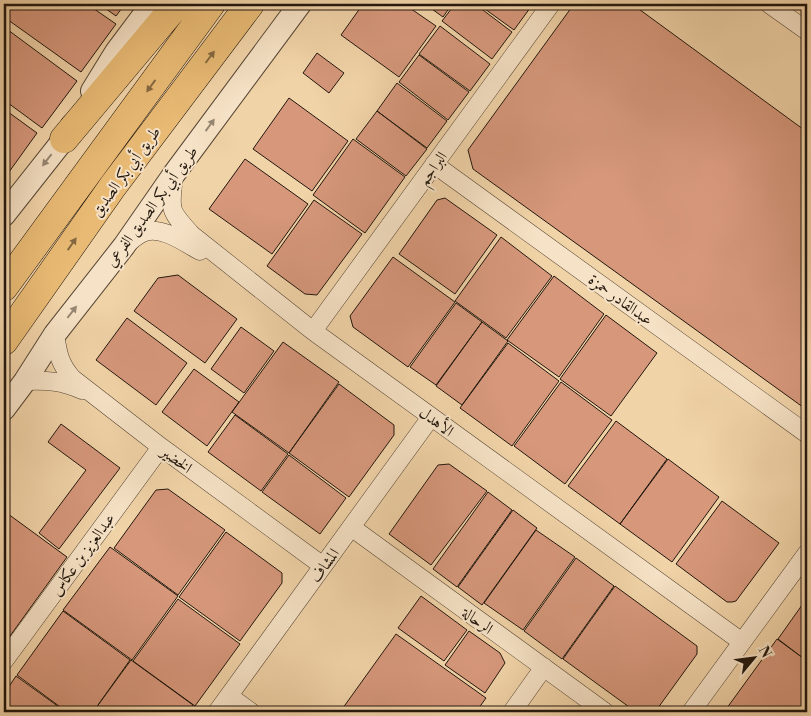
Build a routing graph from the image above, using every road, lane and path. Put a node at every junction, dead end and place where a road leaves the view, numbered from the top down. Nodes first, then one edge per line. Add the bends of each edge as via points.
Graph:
1 (152, 4) edge
2 (177, 4) edge
3 (211, 4) edge
4 (250, 4) edge
5 (300, 4) edge
6 (551, 4) edge
7 (770, 4) edge
8 (807, 31) edge
9 (64, 138) junction
10 (434, 164) junction
11 (174, 174) junction
12 (4, 215) edge
13 (124, 246) junction
14 (242, 275) junction
15 (4, 287) edge
16 (313, 331) junction
17 (55, 334) junction
18 (4, 341) edge
19 (25, 381) junction
20 (98, 399) junction
21 (4, 409) edge
22 (431, 417) junction
23 (807, 434) edge
24 (160, 447) junction
25 (351, 527) junction
26 (807, 552) edge
27 (323, 566) junction
28 (742, 642) junction
29 (4, 661) edge
30 (544, 667) junction
31 (228, 696) junction
32 (217, 712) edge
33 (251, 712) edge
34 (512, 712) edge
35 (605, 712) edge
36 (691, 712) edge

1 - 9 street via 116,52
2 - 9 main road
3 -> 15 main road, طريق أبي بكر الصديق
18 -> 4 main road, طريق أبي بكر الصديق via 113,186
11 -> 5 street, طريق أبي بكر الصديق الفرعي
6 - 10 street, البراجم
7 - 8 street
9 -> 12 street
10 - 16 street, البراجم
10 - 23 street, عبدالقادر حمزة
11 - 13 street, طريق أبي بكر الصديق الفرعي
11 - 14 street, الأهدل via 170,207 178,220
13 - 14 street via 144,232 161,232
17 -> 13 street, طريق أبي بكر الصديق الفرعي
14 - 16 street, الأهدل
16 - 22 street, الأهدل
17 - 19 street, طريق أبي بكر الصديق الفرعي
17 - 20 street, الخضير via 64,367 72,378
19 - 20 street via 50,380 69,384
19 - 21 street, طريق أبي بكر الصديق الفرعي
20 - 24 street, الخضير
22 - 25 street, المشاف
22 - 28 street, الأهدل
24 - 27 street, الخضير
24 - 29 street, عبدالعزيز بن عكاس
25 - 27 street, المشاف
25 - 30 street, الرحالة
26 - 28 street
27 - 31 street, المشاف
28 - 36 street
30 - 34 street
30 - 35 street, الرحالة
31 - 32 street, المشاف
31 - 33 street

